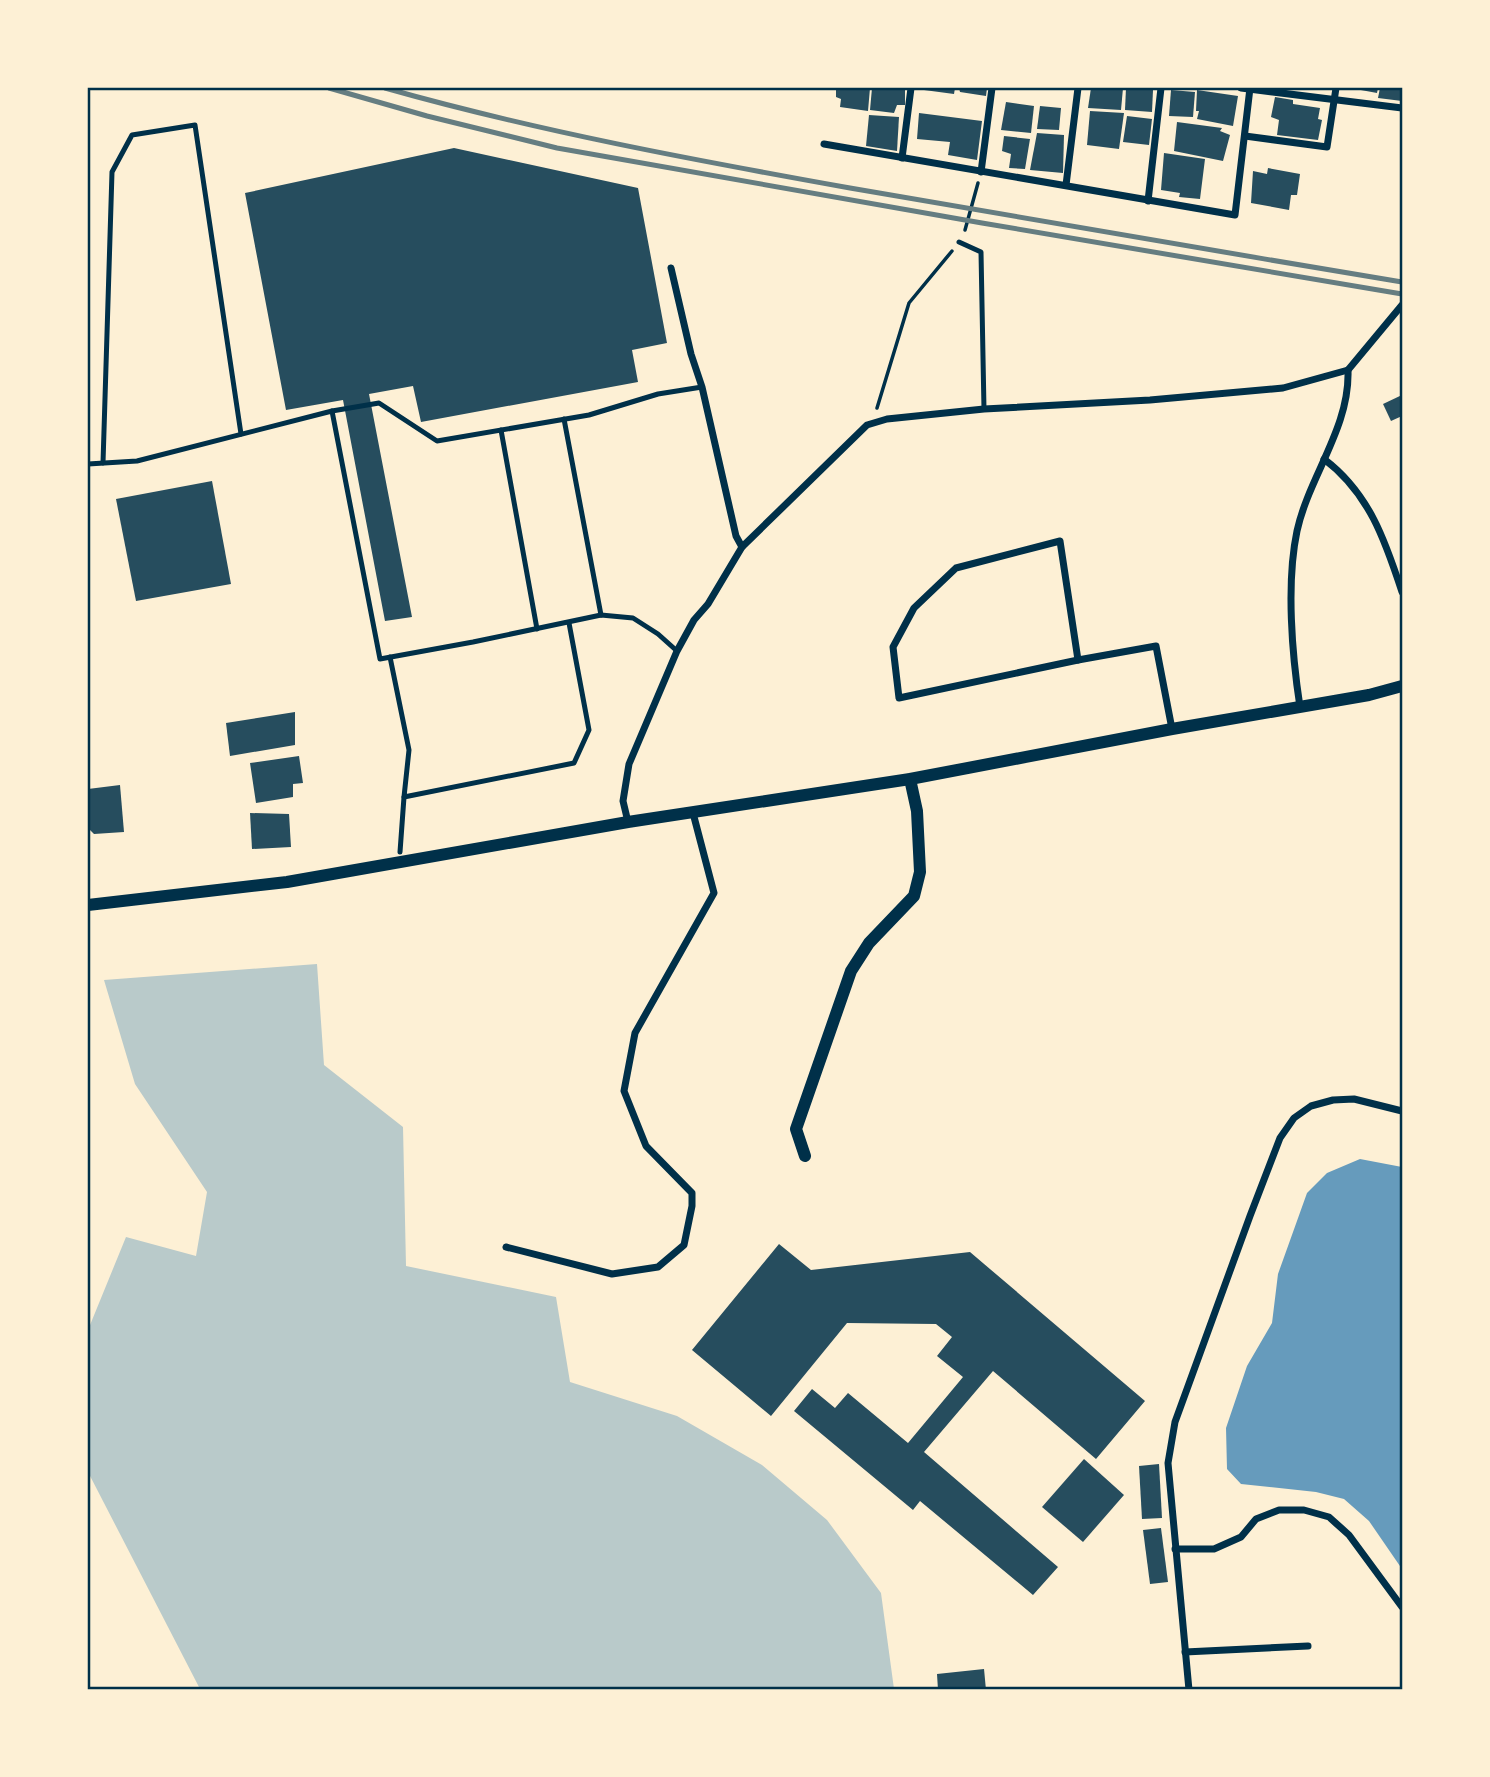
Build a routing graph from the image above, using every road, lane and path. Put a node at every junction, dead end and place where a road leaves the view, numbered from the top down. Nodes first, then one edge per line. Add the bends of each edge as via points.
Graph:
1 (911, 88) edge
2 (992, 88) edge
3 (1078, 88) edge
4 (1161, 88) edge
5 (1241, 88) edge
6 (1250, 88) edge
7 (1336, 88) edge
8 (1335, 98) junction
9 (1402, 107) edge
10 (1245, 136) junction
11 (824, 144) dead end
12 (902, 158) junction
13 (981, 172) junction
14 (1066, 185) junction
15 (1148, 201) junction
16 (959, 242) junction
17 (671, 268) dead end
18 (1402, 305) edge
19 (1348, 370) junction
20 (702, 387) junction
21 (984, 409) junction
22 (332, 411) junction
23 (564, 419) junction
24 (867, 425) junction
25 (501, 430) junction
26 (241, 434) junction
27 (1324, 459) junction
28 (103, 463) junction
29 (88, 464) edge
30 (742, 547) junction
31 (1402, 592) edge
32 (601, 615) junction
33 (569, 623) junction
34 (537, 629) junction
35 (677, 651) junction
36 (390, 657) junction
37 (1078, 660) junction
38 (1402, 686) edge
39 (1300, 707) junction
40 (1172, 729) junction
41 (910, 779) junction
42 (404, 797) junction
43 (693, 813) junction
44 (628, 822) junction
45 (400, 852) dead end
46 (88, 905) edge
47 (1402, 1111) edge
48 (805, 1156) dead end
49 (506, 1247) dead end
50 (1175, 1549) junction
51 (1402, 1607) edge
52 (1308, 1646) dead end
53 (1185, 1652) junction
54 (1189, 1689) edge

1 - 12 street
2 - 13 street
3 - 14 street
4 - 15 street
5 - 6 street
6 - 8 street
6 - 10 street
7 - 8 street
8 - 9 street
8 - 10 street via 1327,147
10 - 15 street via 1235,215
11 - 12 street
12 - 13 street
13 - 14 street
13 - 16 path
14 - 15 street
16 - 21 lane via 981,252
16 - 24 path via 909,303 877,410
17 - 20 street
18 - 19 street
19 - 21 street via 1283,388
19 - 27 street via 1349,391
20 - 23 lane
20 - 30 street
21 - 24 street
22 - 25 lane via 379,402 437,441
22 - 26 lane
22 - 36 lane via 380,659
23 - 25 lane
23 - 32 lane
24 - 30 street
25 - 34 lane
26 - 28 lane via 137,461
26 - 28 lane via 195,125 132,135 112,172
27 - 31 street via 1364,499
27 - 39 street via 1297,531 1291,579
28 - 29 lane
30 - 35 street
32 - 33 lane
32 - 35 lane via 633,618
33 - 34 lane
33 - 42 lane via 589,730 573,763
34 - 36 lane
35 - 44 street via 629,764 623,801
36 - 42 lane via 409,750
37 - 37 street via 899,698 893,647 914,608 956,568 1060,541
37 - 40 street via 1156,646
38 - 39 street
39 - 40 street
40 - 41 street
41 - 43 street
41 - 48 street via 917,811 920,872 914,896 869,943 851,971 796,1129
42 - 45 lane
43 - 44 street
43 - 49 street via 714,893 635,1033 624,1091 646,1146 692,1193 684,1245 658,1267 612,1274
44 - 46 street via 287,882
47 - 50 street via 1354,1099 1333,1100 1311,1106 1294,1118 1279,1138 1175,1422 1168,1463
50 - 51 street via 1214,1549 1241,1537 1256,1519 1279,1510 1304,1510 1329,1517 1349,1535
50 - 53 street
52 - 53 street
53 - 54 street

